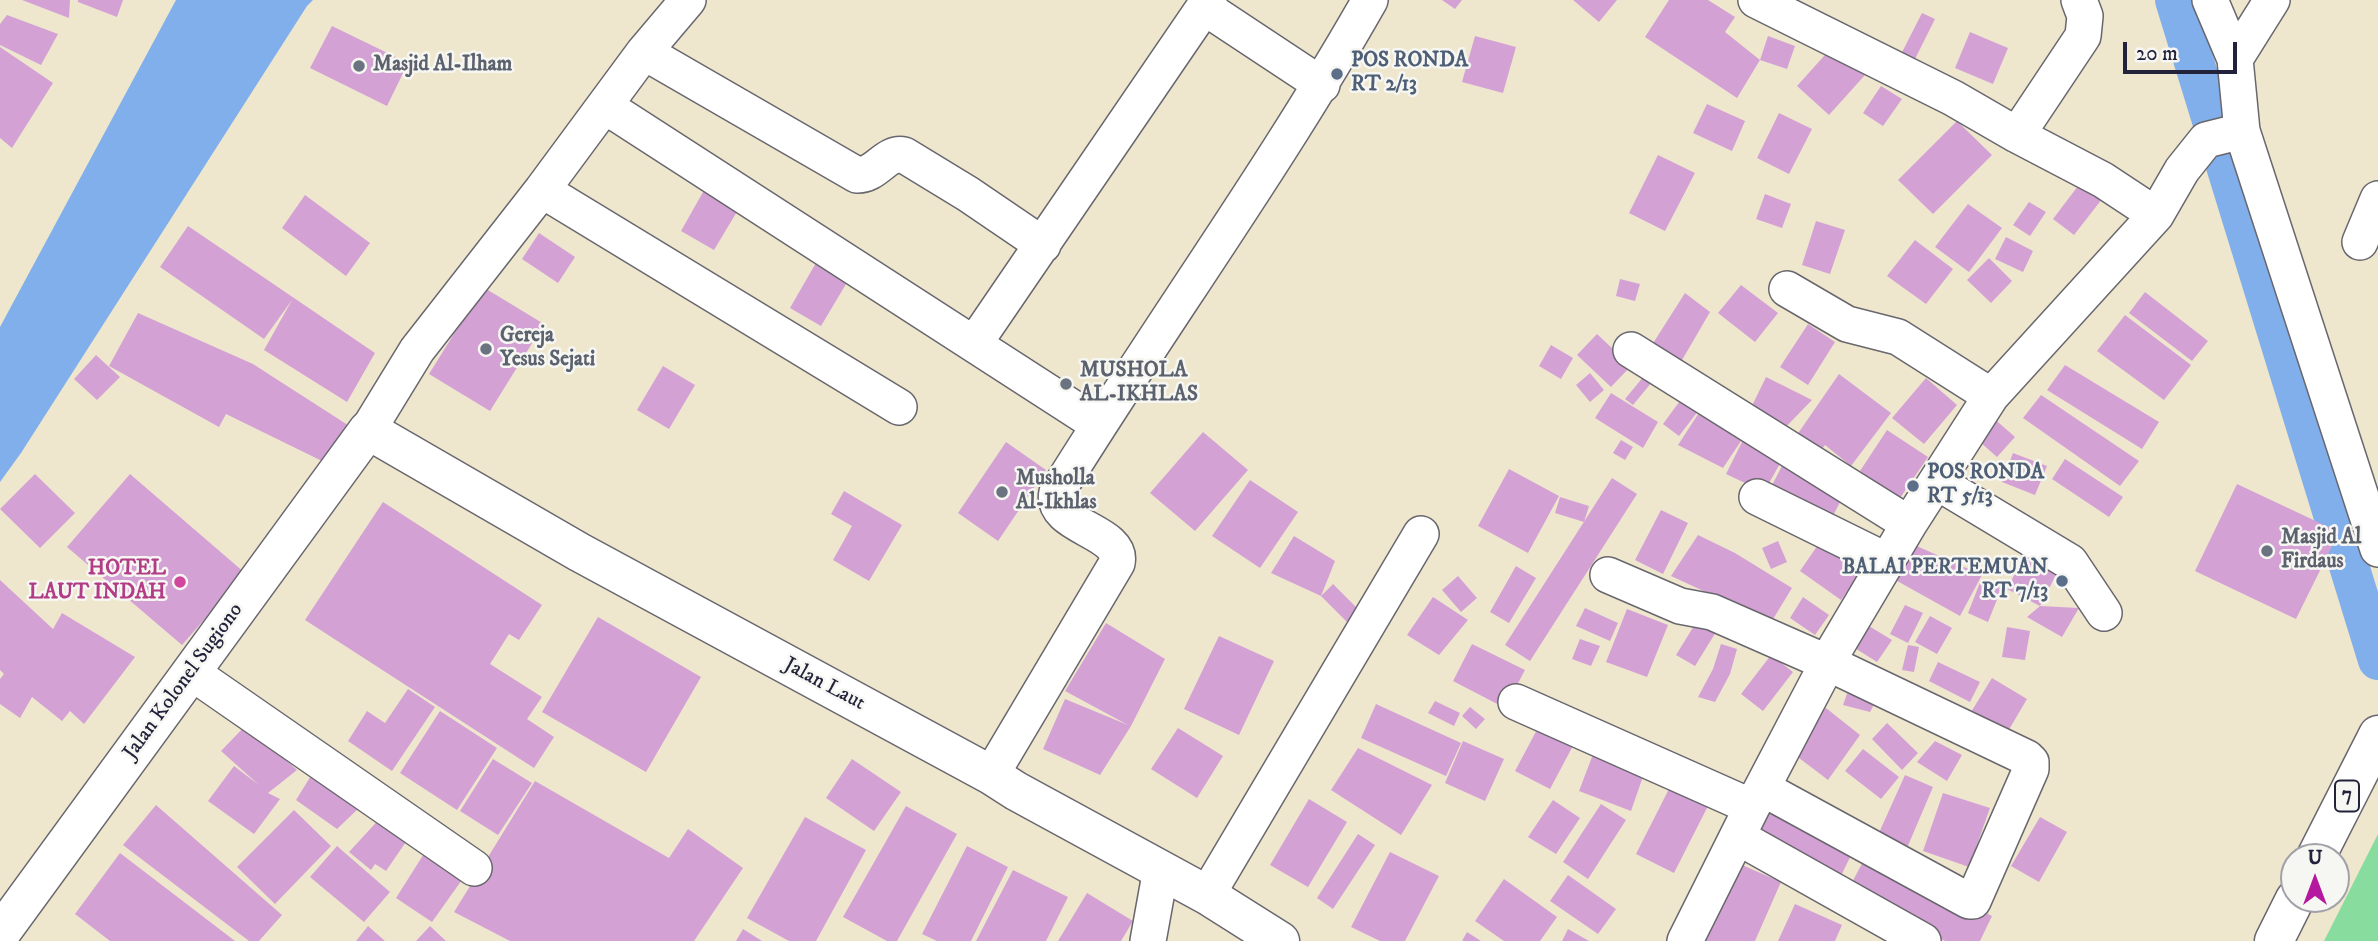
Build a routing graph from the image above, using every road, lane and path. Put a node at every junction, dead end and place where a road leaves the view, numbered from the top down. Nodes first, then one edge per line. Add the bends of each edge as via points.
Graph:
1 (688, 0) edge
2 (1370, 0) edge
3 (1756, 0) edge
4 (2079, 0) edge
5 (2210, 0) edge
6 (2272, 0) edge
7 (1207, 4) edge
8 (644, 52) junction
9 (2235, 59) junction
10 (1322, 85) junction
11 (605, 106) junction
12 (2017, 135) junction
13 (2226, 135) junction
14 (542, 190) junction
15 (2378, 199) edge
16 (2156, 215) junction
17 (2360, 242) dead end
18 (1042, 245) junction
19 (1787, 289) dead end
20 (974, 344) junction
21 (1631, 350) dead end
22 (1991, 396) junction
23 (899, 407) dead end
24 (1099, 425) junction
25 (368, 430) junction
26 (1937, 482) junction
27 (1757, 498) dead end
28 (1909, 524) junction
29 (1421, 534) dead end
30 (2378, 549) edge
31 (1886, 561) junction
32 (1608, 575) dead end
33 (2104, 613) dead end
34 (1828, 663) junction
35 (191, 672) junction
36 (1516, 702) dead end
37 (2378, 735) edge
38 (991, 775) junction
39 (1751, 810) junction
40 (2323, 843) edge
41 (474, 868) dead end
42 (1161, 869) junction
43 (1207, 895) junction
44 (2288, 913) edge
45 (0, 934) edge
46 (1148, 941) edge
47 (1280, 941) edge
48 (1685, 941) edge
49 (1923, 941) edge
50 (2274, 941) edge

1 - 8 street
2 - 10 street
3 - 12 street
4 - 12 street via 2085,16 2083,36
5 - 9 street
6 - 9 street
7 - 10 street
7 - 18 street
8 - 11 street
8 - 18 street via 857,175 867,175 894,155 904,155
9 - 13 street
10 - 24 street
11 - 14 street
11 - 20 street
12 - 16 street via 2103,180
13 - 16 street via 2182,170
13 - 30 street
14 - 23 street
14 - 25 street via 417,350
15 - 17 street
16 - 22 street
18 - 20 street
19 - 22 street via 1847,324 1898,337
20 - 24 street
21 - 28 street
22 - 26 street
24 - 38 street via 1056,498 1062,513 1114,547 1117,563
25 - 35 main road, Jalan Kolonel Sugiono
25 - 38 main road, Jalan Laut via 579,552
26 - 28 street
26 - 33 street via 2070,562
27 - 31 street
28 - 31 street
29 - 43 street
31 - 34 street
32 - 34 street via 1680,606 1712,612
34 - 39 street
34 - 39 street via 2029,759 2031,769 1975,899 1969,901
35 - 41 street
35 - 45 main road, Jalan Kolonel Sugiono
36 - 39 street
37 - 40 main road, 7
38 - 42 main road, Jalan Laut
39 - 48 street
39 - 49 street
42 - 43 main road, Jalan Laut
42 - 46 street
43 - 47 main road, Jalan Laut
44 - 50 main road

